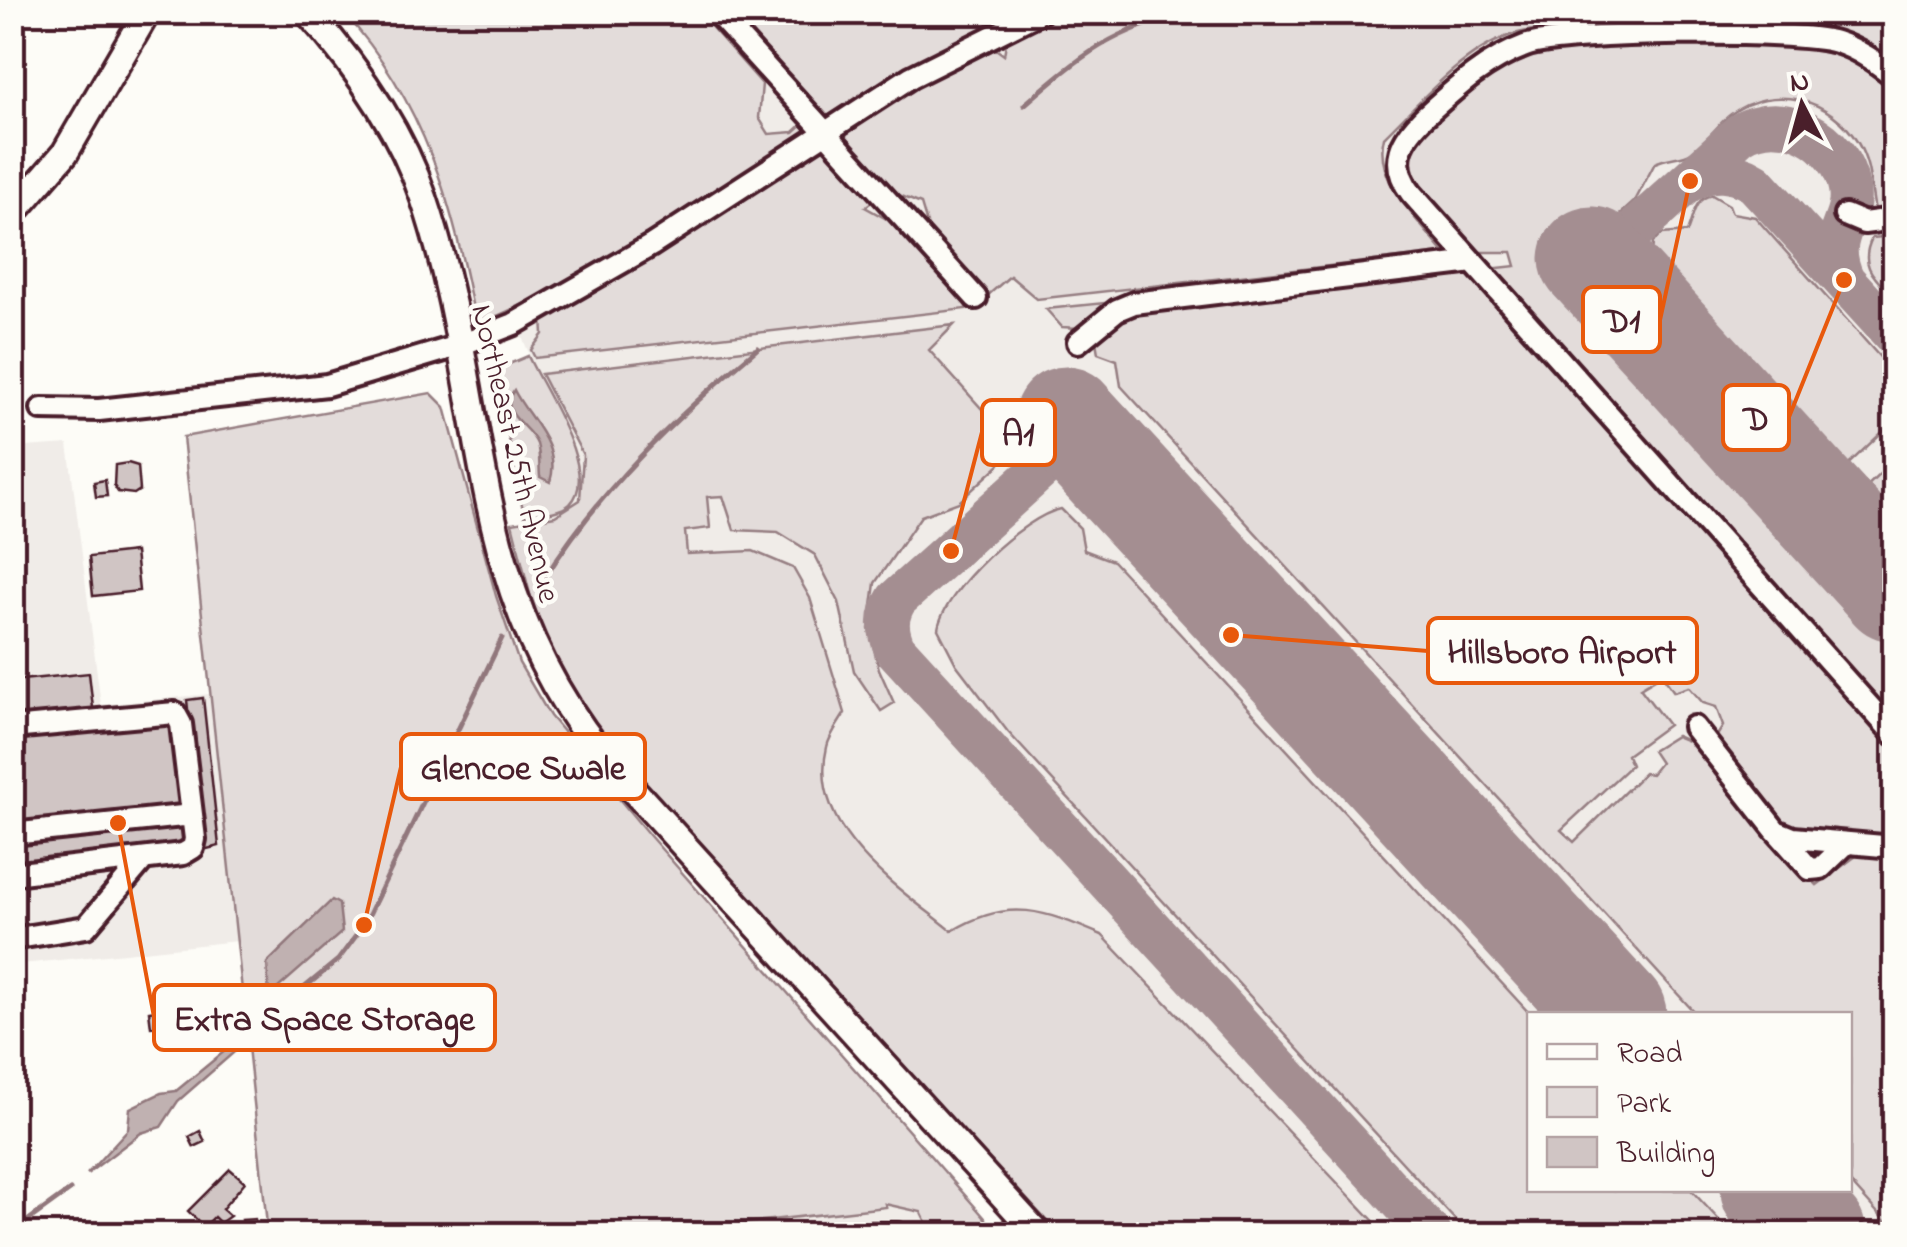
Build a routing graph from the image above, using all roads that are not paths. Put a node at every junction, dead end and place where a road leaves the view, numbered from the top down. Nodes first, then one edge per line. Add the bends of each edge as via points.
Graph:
1 (148, 12) edge
2 (308, 12) edge
3 (716, 12) edge
4 (1041, 12) edge
5 (1894, 76) edge
6 (824, 130) junction
7 (12, 214) edge
8 (1845, 216) dead end
9 (1894, 219) edge
10 (1473, 262) junction
11 (976, 298) dead end
12 (1078, 342) dead end
13 (458, 346) junction
14 (42, 409) dead end
15 (1694, 727) dead end
16 (12, 728) edge
17 (1894, 734) edge
18 (192, 814) junction
19 (1776, 831) junction
20 (12, 834) edge
21 (1848, 843) junction
22 (1894, 847) edge
23 (142, 861) junction
24 (12, 874) edge
25 (12, 939) edge
26 (866, 1234) edge
27 (897, 1234) edge
28 (1038, 1234) edge

1 - 7 main road via 65,153
2 - 13 main road, Northeast 25th Avenue via 348,60 416,177
3 - 6 street
4 - 6 street via 971,44
5 - 10 street via 1833,40 1796,34 1528,44 1469,76 1407,133 1398,157 1403,182
6 - 11 street
6 - 13 street via 567,296
8 - 9 street via 1864,223
10 - 12 street via 1134,302
10 - 17 street
13 - 14 street via 327,386 99,410
13 - 28 main road, Northeast 25th Avenue via 512,596 561,698 607,762
15 - 19 street
16 - 18 street via 176,713
18 - 20 street
18 - 23 street via 193,848
19 - 21 street
19 - 21 street via 1810,869 1821,868
21 - 22 street
23 - 24 street
23 - 25 street via 86,928
26 - 27 street

